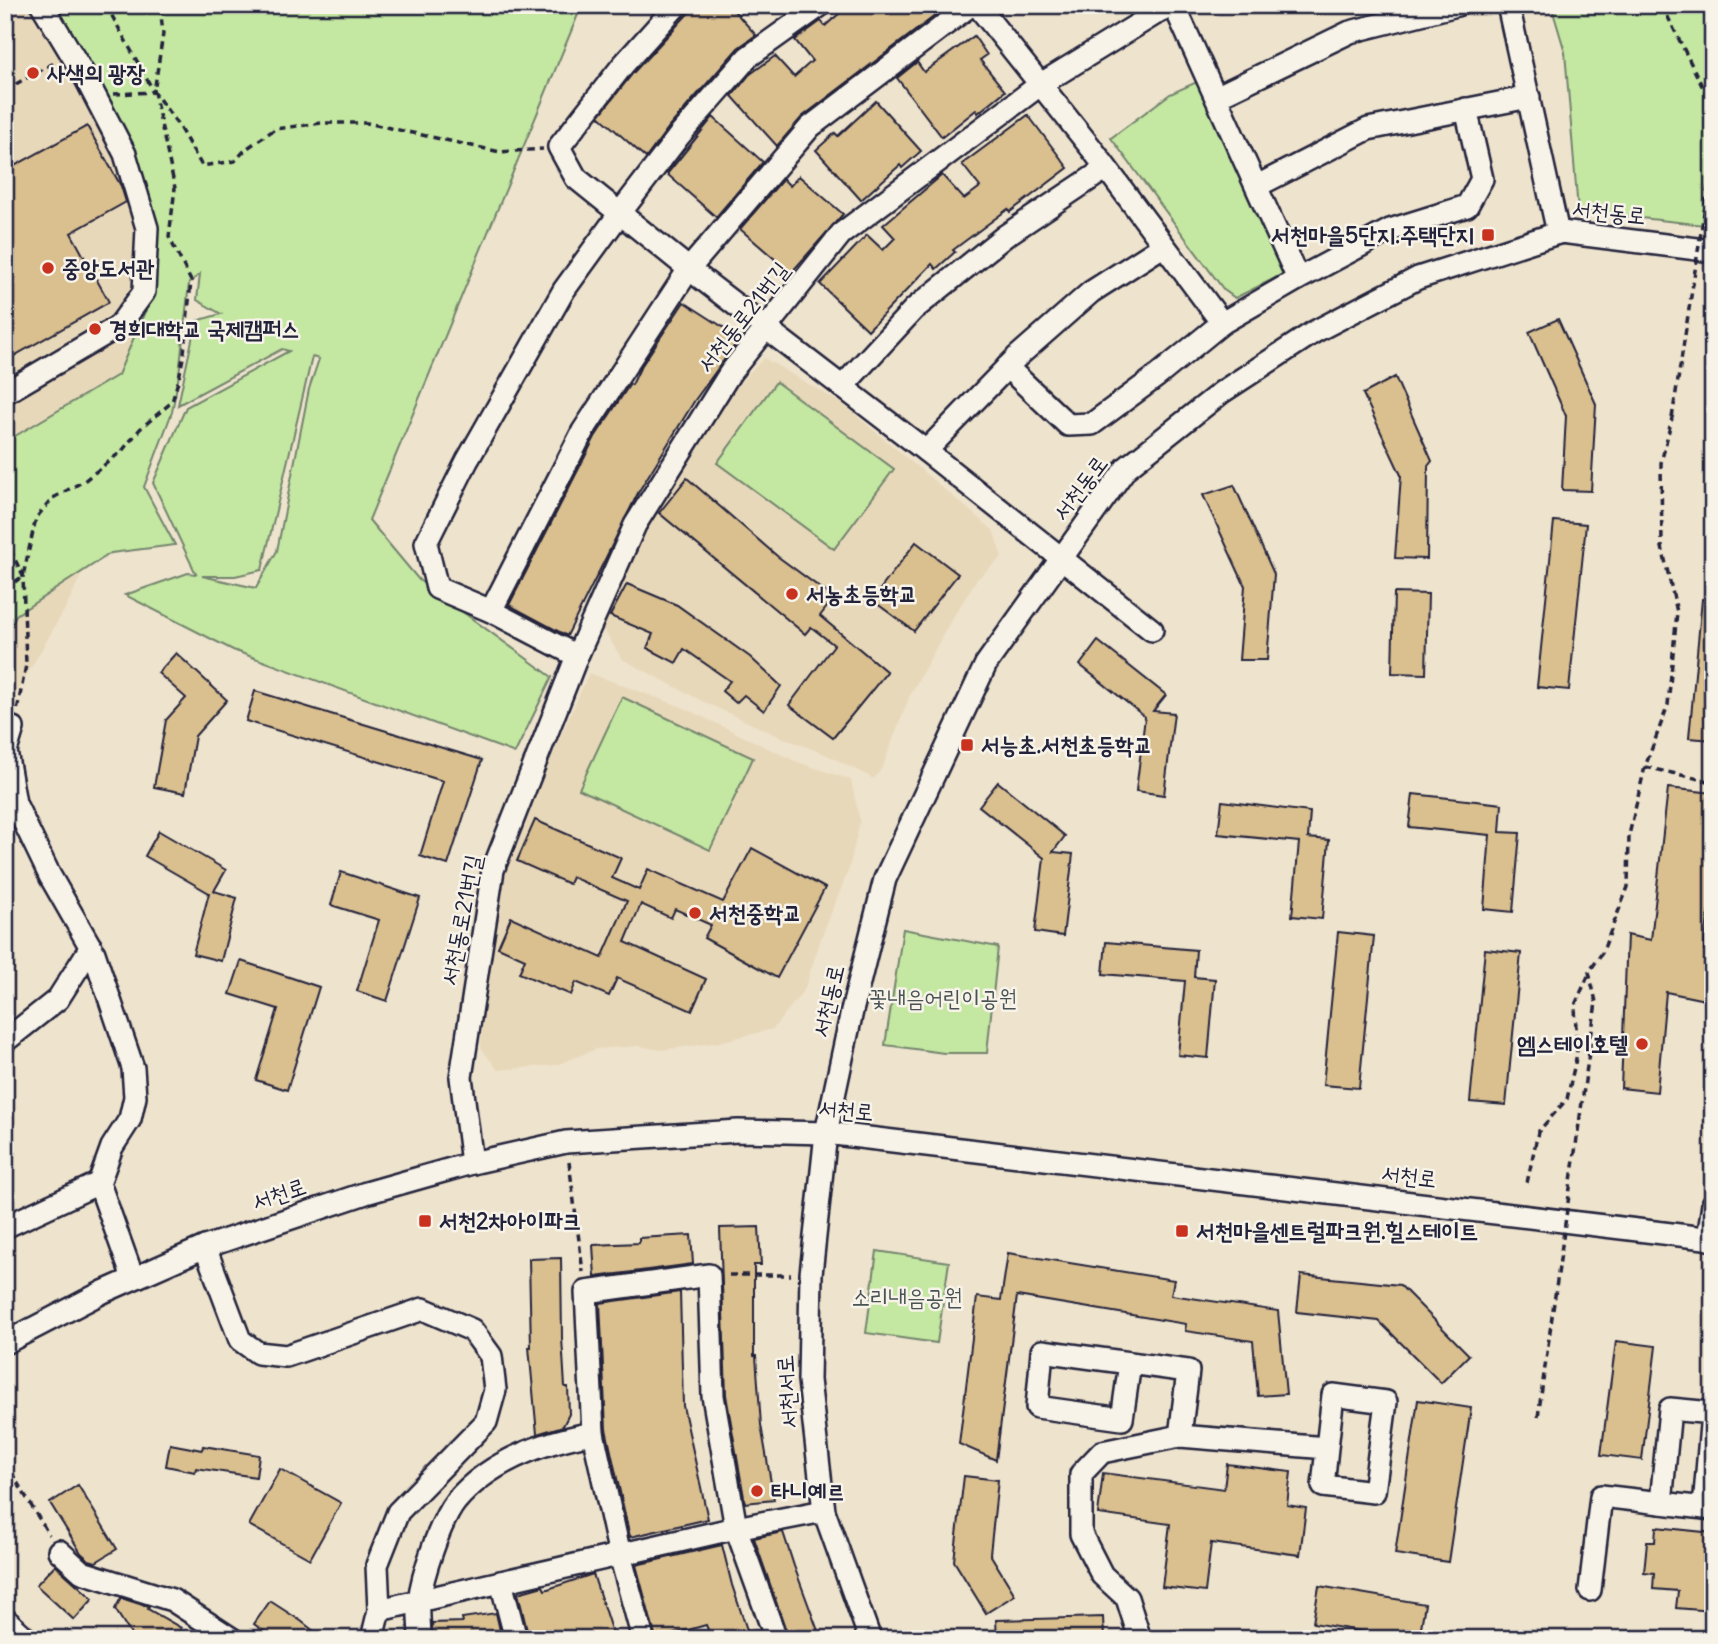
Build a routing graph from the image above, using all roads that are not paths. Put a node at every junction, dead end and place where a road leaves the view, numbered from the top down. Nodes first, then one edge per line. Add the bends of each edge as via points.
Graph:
1 (42, 5) edge
2 (677, 5) edge
3 (821, 5) edge
4 (971, 5) edge
5 (977, 5) edge
6 (1174, 5) edge
7 (1457, 5) edge
8 (1508, 5) edge
9 (1041, 84) junction
10 (1216, 97) junction
11 (1529, 97) junction
12 (1466, 109) junction
13 (1105, 169) junction
14 (1256, 186) junction
15 (620, 213) junction
16 (1558, 233) junction
17 (1163, 246) junction
18 (1713, 251) edge
19 (689, 269) junction
20 (1298, 279) junction
21 (1222, 323) junction
22 (766, 328) junction
23 (1007, 367) junction
24 (842, 387) junction
25 (5, 393) edge
26 (926, 451) junction
27 (1061, 558) junction
28 (491, 611) junction
29 (1152, 629) dead end
30 (577, 656) junction
31 (13, 728) road end
32 (91, 947) junction
33 (5, 1041) edge
34 (826, 1133) junction
35 (472, 1163) junction
36 (99, 1183) junction
37 (1713, 1204) edge
38 (5, 1227) edge
39 (1711, 1239) edge
40 (205, 1247) junction
41 (133, 1278) junction
42 (5, 1343) edge
43 (1130, 1363) junction
44 (593, 1433) junction
45 (1180, 1436) junction
46 (1327, 1448) junction
47 (1661, 1503) junction
48 (1708, 1508) edge
49 (824, 1511) junction
50 (736, 1528) junction
51 (60, 1551) road end
52 (620, 1555) junction
53 (501, 1582) junction
54 (1590, 1590) dead end
55 (419, 1601) junction
56 (379, 1610) junction
57 (5, 1619) edge
58 (27, 1639) edge
59 (232, 1639) edge
60 (372, 1639) edge
61 (420, 1639) edge
62 (516, 1639) edge
63 (643, 1639) edge
64 (776, 1639) edge
65 (870, 1639) edge
66 (1140, 1639) edge

1 - 25 street via 125,154 147,229 144,292 119,326
2 - 15 street via 559,147 576,177
3 - 15 street via 748,57
4 - 19 street via 810,127
5 - 9 street
6 - 9 street, 서천동로21번길
6 - 10 street
7 - 10 street via 1350,32
8 - 11 street
9 - 13 street
9 - 22 street, 서천동로21번길 via 841,234
10 - 14 street
11 - 12 street
11 - 16 street
12 - 14 street via 1368,129
12 - 20 street via 1482,179 1467,206 1390,230
13 - 17 street
13 - 24 street via 1005,236 914,309
14 - 20 street
15 - 19 street
15 - 28 street via 564,290 426,543 437,588
16 - 18 street, 서천동로
16 - 27 street, 서천동로 via 1418,278 1314,332 1222,392 1126,468
17 - 21 street
17 - 23 street via 1091,292
19 - 22 street
19 - 28 street via 583,431
20 - 21 street
21 - 23 street via 1092,424 1068,425
22 - 24 street
22 - 30 street, 서천동로21번길 via 730,373 635,525
23 - 26 street
24 - 26 street
26 - 27 street
27 - 29 street
27 - 34 street, 서천동로 via 986,664 885,879
28 - 30 street
30 - 35 street, 서천동로21번길 via 493,870 461,1077
31 - 32 street via 6,751 15,803
32 - 33 street via 58,999
32 - 36 street via 133,1068 135,1097 130,1119 112,1147
34 - 35 street, 서천로 via 738,1130 566,1142
34 - 39 street, 서천로
34 - 49 street, 서천서로 via 811,1274 809,1380
35 - 40 street, 서천로
36 - 38 street
36 - 41 street
37 - 39 street
40 - 41 street, 서천로
40 - 56 street via 240,1340 258,1353 286,1356 423,1309 472,1331 491,1356 495,1390 486,1422 398,1512 377,1565
41 - 42 street, 서천로
43 - 43 street via 1042,1351 1037,1406 1122,1419
43 - 45 street via 1188,1371
44 - 50 street via 586,1292 709,1275 713,1396
44 - 52 street
44 - 55 street via 559,1439 518,1455 455,1502 434,1544
45 - 46 street
45 - 66 street via 1102,1452 1080,1474 1081,1534 1102,1575 1127,1598
46 - 46 street via 1323,1486 1374,1492 1386,1402 1333,1395
47 - 48 street
47 - 48 street via 1670,1409 1712,1413
47 - 54 street via 1601,1496
49 - 50 street
49 - 65 street, 서천서로
50 - 52 street
50 - 64 street
51 - 59 street via 82,1572 172,1601
52 - 53 street
52 - 63 street
53 - 55 street
53 - 62 street
55 - 56 street
55 - 61 street
56 - 60 street
57 - 58 street

